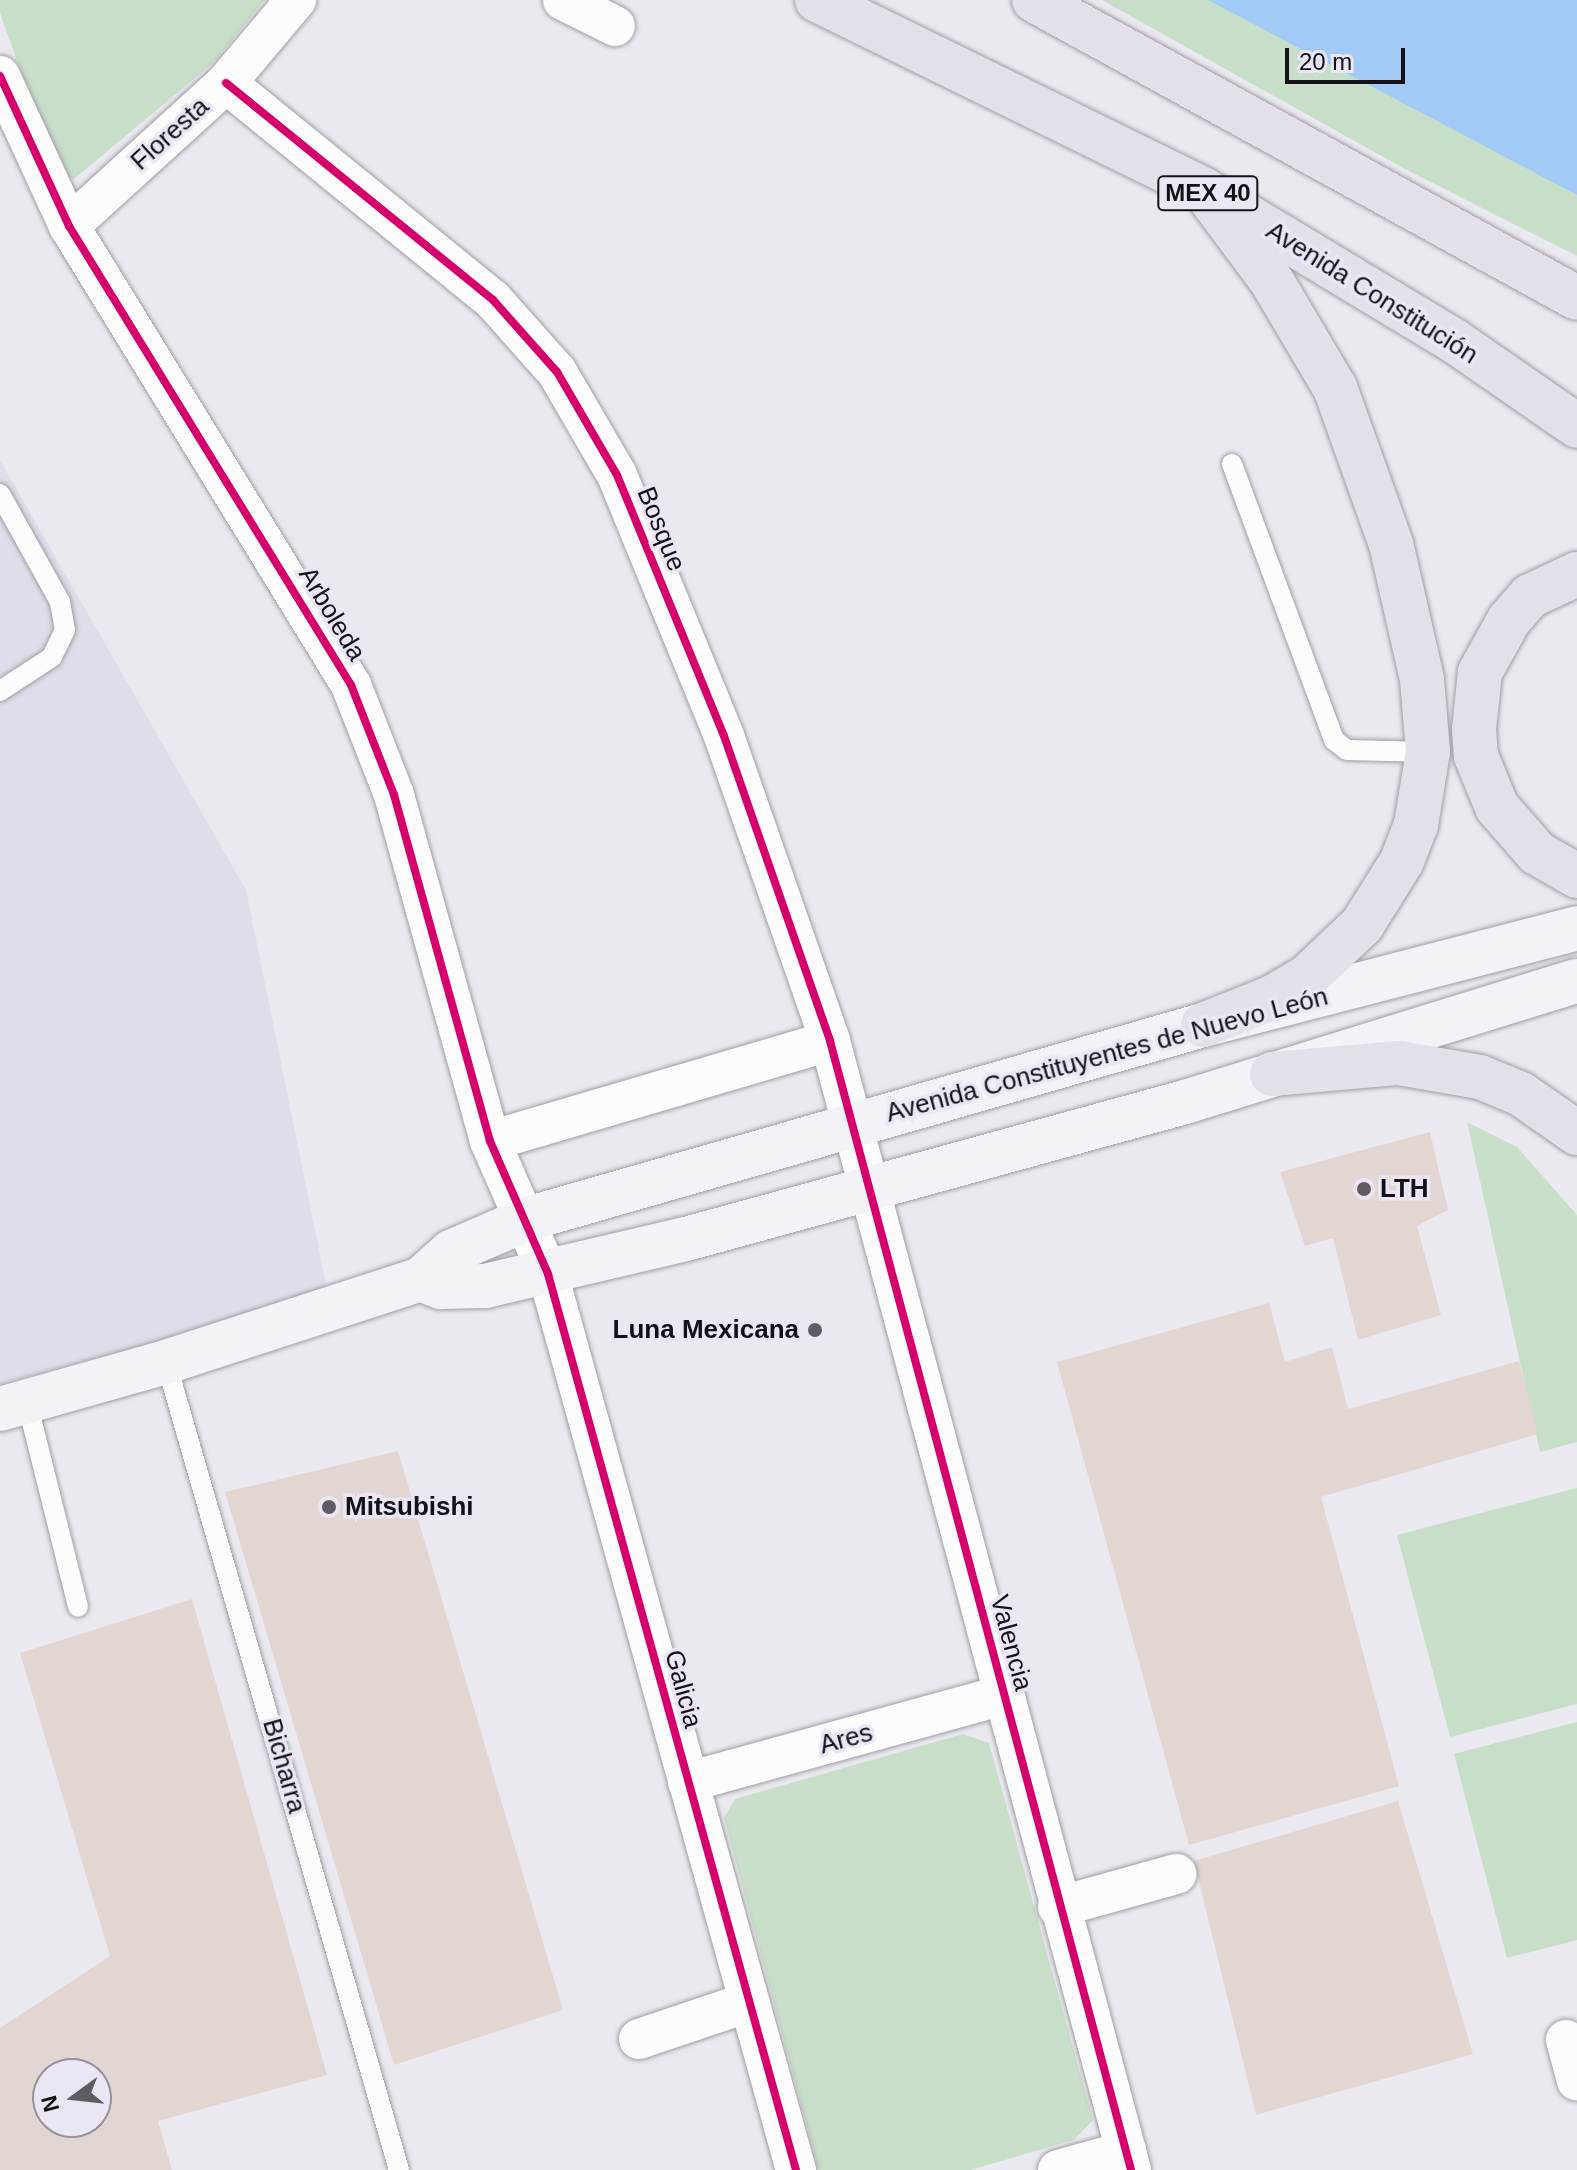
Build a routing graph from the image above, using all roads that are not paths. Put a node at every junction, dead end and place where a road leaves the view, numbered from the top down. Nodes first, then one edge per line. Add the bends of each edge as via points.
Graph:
1 (296, 0) edge
2 (563, 0) edge
3 (817, 0) edge
4 (1034, 0) edge
5 (615, 26) dead end
6 (0, 76) edge
7 (226, 83) junction
8 (1204, 190) junction
9 (69, 226) junction
10 (1577, 298) edge
11 (1577, 426) edge
12 (1232, 464) dead end
13 (0, 494) edge
14 (1577, 574) edge
15 (0, 691) edge
16 (1428, 752) junction
17 (1577, 876) edge
18 (1577, 928) edge
19 (1577, 981) edge
20 (1203, 1025) junction
21 (830, 1041) junction
22 (1272, 1074) junction
23 (854, 1125) junction
24 (1577, 1133) edge
25 (490, 1141) junction
26 (870, 1187) junction
27 (527, 1219) junction
28 (548, 1274) junction
29 (421, 1279) junction
30 (166, 1362) junction
31 (13, 1405) edge
32 (78, 1607) dead end
33 (1004, 1695) junction
34 (688, 1782) junction
35 (1176, 1874) dead end
36 (1058, 1907) junction
37 (749, 2002) junction
38 (639, 2039) dead end
39 (1566, 2040) dead end
40 (1577, 2081) edge
41 (1128, 2160) edge
42 (399, 2170) edge
43 (796, 2170) edge
44 (1058, 2170) edge

1 - 7 street, Floresta
2 - 5 street
3 - 8 highway, Avenida Constitución / MEX 40
4 - 10 highway
6 - 9 street, Arboleda
7 - 9 street, Floresta
7 - 21 street, Bosque via 493,300 557,372 587,418 617,475 724,736
8 - 11 highway, Avenida Constitución / MEX 40 via 1453,340
8 - 16 highway via 1273,283 1340,400 1391,544 1422,679
9 - 25 street, Arboleda via 351,685 394,795
12 - 16 lane via 1334,740 1347,750
13 - 15 lane via 60,602 65,630 52,657
14 - 17 highway via 1530,596 1509,620 1480,672 1474,729 1476,756 1497,807 1537,853
16 - 20 highway via 1416,825 1397,872 1362,925 1307,977
18 - 20 main road, Avenida Constituyentes de Nuevo León
19 - 22 main road
20 - 23 main road, Avenida Constituyentes de Nuevo León
21 - 23 street, Bosque
21 - 25 street
22 - 24 highway via 1399,1063 1466,1074 1521,1094
22 - 26 main road
23 - 26 street, Valencia
23 - 27 main road, Avenida Constituyentes de Nuevo León
25 - 27 street, Arboleda
26 - 28 main road
26 - 33 street, Valencia
27 - 28 street, Galicia
27 - 29 main road, Avenida Constituyentes de Nuevo León via 451,1252
28 - 29 main road via 462,1288
28 - 34 street, Galicia
29 - 30 main road, Avenida Constituyentes de Nuevo León
30 - 31 main road, Avenida Constituyentes de Nuevo León
30 - 42 lane, Bicharra
31 - 32 lane
33 - 34 street, Ares
33 - 36 street, Valencia
34 - 37 street, Galicia
35 - 36 street
36 - 41 street, Valencia
37 - 38 street
37 - 43 street, Galicia
39 - 40 street
41 - 44 street

